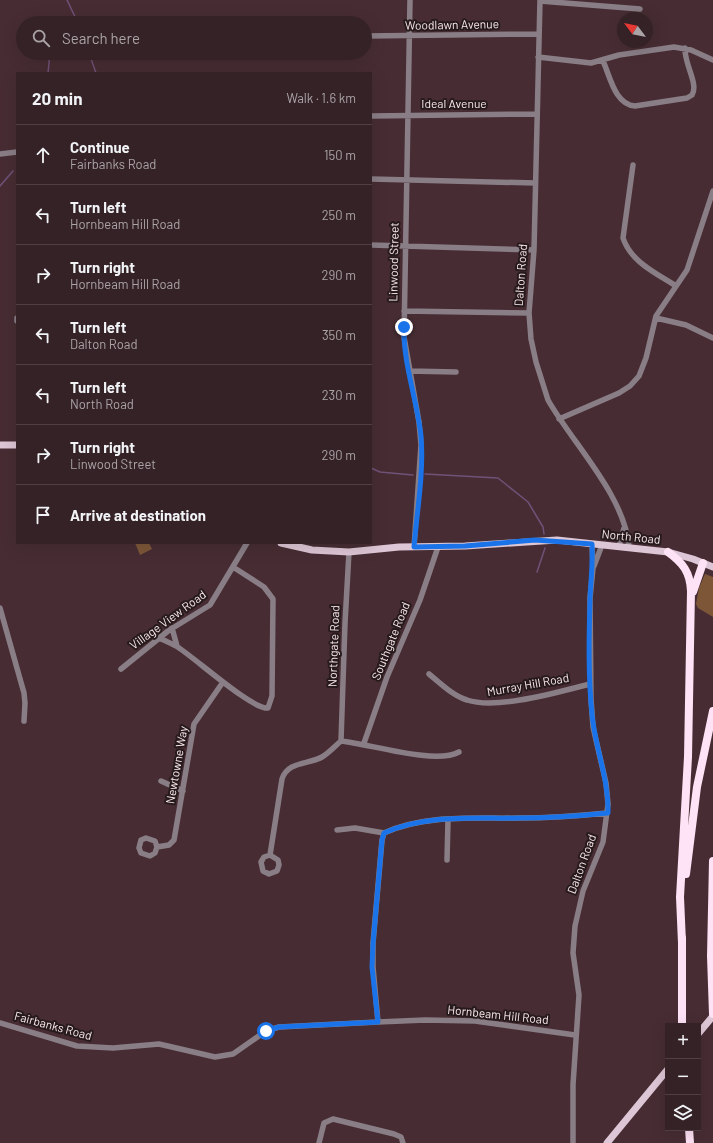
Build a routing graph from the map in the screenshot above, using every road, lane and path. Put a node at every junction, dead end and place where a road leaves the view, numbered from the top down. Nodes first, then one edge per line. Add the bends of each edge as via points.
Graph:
1 (410, 0) edge
2 (540, 0) edge
3 (640, 9) dead end
4 (539, 34) junction
5 (372, 36) edge
6 (409, 36) junction
7 (685, 48) junction
8 (538, 57) junction
9 (713, 60) edge
10 (603, 61) junction
11 (537, 114) junction
12 (408, 115) junction
13 (372, 116) edge
14 (16, 152) edge
15 (0, 154) edge
16 (633, 165) dead end
17 (372, 179) edge
18 (406, 180) junction
19 (535, 183) junction
20 (713, 191) edge
21 (372, 245) edge
22 (405, 246) junction
23 (534, 250) junction
24 (676, 286) junction
25 (404, 311) junction
26 (529, 313) junction
27 (656, 318) junction
28 (713, 338) edge
29 (409, 371) junction
30 (456, 372) dead end
31 (558, 419) junction
32 (0, 445) edge
33 (16, 445) edge
34 (624, 528) junction
35 (246, 544) edge
36 (285, 544) edge
37 (592, 544) junction
38 (602, 544) junction
39 (618, 546) junction
40 (414, 547) junction
41 (438, 547) junction
42 (629, 547) junction
43 (349, 552) junction
44 (668, 552) junction
45 (704, 563) junction
46 (233, 567) junction
47 (593, 568) junction
48 (713, 568) edge
49 (691, 601) junction
50 (0, 608) edge
51 (172, 628) junction
52 (159, 638) junction
53 (177, 646) junction
54 (121, 670) dead end
55 (429, 674) dead end
56 (223, 682) junction
57 (590, 684) junction
58 (713, 711) edge
59 (24, 721) dead end
60 (341, 741) junction
61 (364, 743) junction
62 (459, 752) dead end
63 (161, 781) dead end
64 (183, 791) junction
65 (608, 813) junction
66 (448, 820) junction
67 (337, 830) dead end
68 (384, 833) junction
69 (157, 847) dead end
70 (270, 855) dead end
71 (447, 860) dead end
72 (713, 861) edge
73 (713, 936) edge
74 (682, 943) junction
75 (711, 956) junction
76 (713, 1015) edge
77 (378, 1022) junction
78 (0, 1023) edge
79 (682, 1023) edge
80 (701, 1030) edge
81 (575, 1035) junction
82 (665, 1073) edge
83 (689, 1131) edge
84 (319, 1143) edge
85 (403, 1143) edge
86 (573, 1143) edge
87 (607, 1143) edge
88 (690, 1143) edge

1 - 6 street, Linwood Street
2 - 3 street
2 - 4 street, Dalton Road
4 - 6 street, Woodlawn Avenue
4 - 8 street, Dalton Road
5 - 6 street, Woodlawn Avenue
6 - 12 street, Linwood Street
7 - 9 street
7 - 10 street via 668,47 619,55
7 - 10 street via 685,61 695,86 692,95 687,98 628,106 622,102
8 - 10 street via 591,63
8 - 11 street, Dalton Road
11 - 12 street, Ideal Avenue
11 - 19 street, Dalton Road
12 - 13 street, Ideal Avenue
12 - 18 street, Linwood Street
14 - 15 street
16 - 24 street via 623,238 626,248 635,259
17 - 18 street
18 - 19 street
18 - 22 street, Linwood Street
19 - 23 street, Dalton Road
20 - 24 street via 689,265
21 - 22 street
22 - 23 street
22 - 25 street, Linwood Street
23 - 26 street, Dalton Road
24 - 27 street
25 - 26 street
25 - 29 street, Linwood Street via 404,346
26 - 31 street, Dalton Road via 531,339 541,383
27 - 28 street via 686,325
27 - 31 street via 644,367 630,386
29 - 30 street
29 - 40 street, Linwood Street via 422,445
31 - 34 street, Dalton Road via 609,491 619,510
32 - 33 main road
34 - 39 street
34 - 42 street, Dalton Road via 628,534
35 - 46 street, Village View Road
36 - 43 main road, North Road via 312,550
37 - 38 main road, North Road
37 - 41 main road, North Road via 535,540
37 - 47 street, Dalton Road
38 - 39 main road, North Road
38 - 47 street, Dalton Road
39 - 42 main road, North Road
40 - 41 main road, North Road
40 - 43 main road, North Road
41 - 61 street, Southgate Road via 435,561 387,677
42 - 44 main road, North Road
43 - 60 street, Northgate Road
44 - 45 main road, North Road
44 - 49 highway via 686,570 690,582
45 - 48 main road, North Road
45 - 49 highway
46 - 51 street, Village View Road via 210,605
46 - 56 street via 264,587 273,599 272,696 267,709
47 - 57 street, Dalton Road via 590,598
49 - 74 highway via 688,757 680,897
50 - 59 street via 24,693
51 - 52 street, Village View Road
51 - 53 street
52 - 53 street
52 - 54 street, Village View Road
53 - 56 street
55 - 57 street, Murray Hill Road via 465,700 486,704 539,696
56 - 64 street, Newtowne Way via 194,724
57 - 65 street, Dalton Road via 593,727 607,789
58 - 74 highway via 697,786 689,841
60 - 61 street
60 - 70 street via 322,757 296,765 285,772
61 - 62 street via 410,754 452,756
63 - 64 street
64 - 69 street, Newtowne Way via 174,840 169,845
65 - 66 street via 551,818
65 - 81 street, Dalton Road via 603,842 583,891 575,926 573,952 579,995
66 - 68 street via 408,824
66 - 71 street
67 - 68 street via 355,828
68 - 77 street via 372,967
72 - 75 highway
73 - 75 highway
74 - 79 highway
75 - 76 highway
76 - 80 main road
77 - 78 street, Fairbanks Road via 279,1027 266,1031 233,1054 215,1057 158,1044 113,1048 78,1046
77 - 81 street, Hornbeam Hill Road via 475,1021
81 - 86 street, Dalton Road
82 - 87 main road
83 - 88 highway
84 - 85 street via 324,1123 333,1119 392,1133 399,1136

